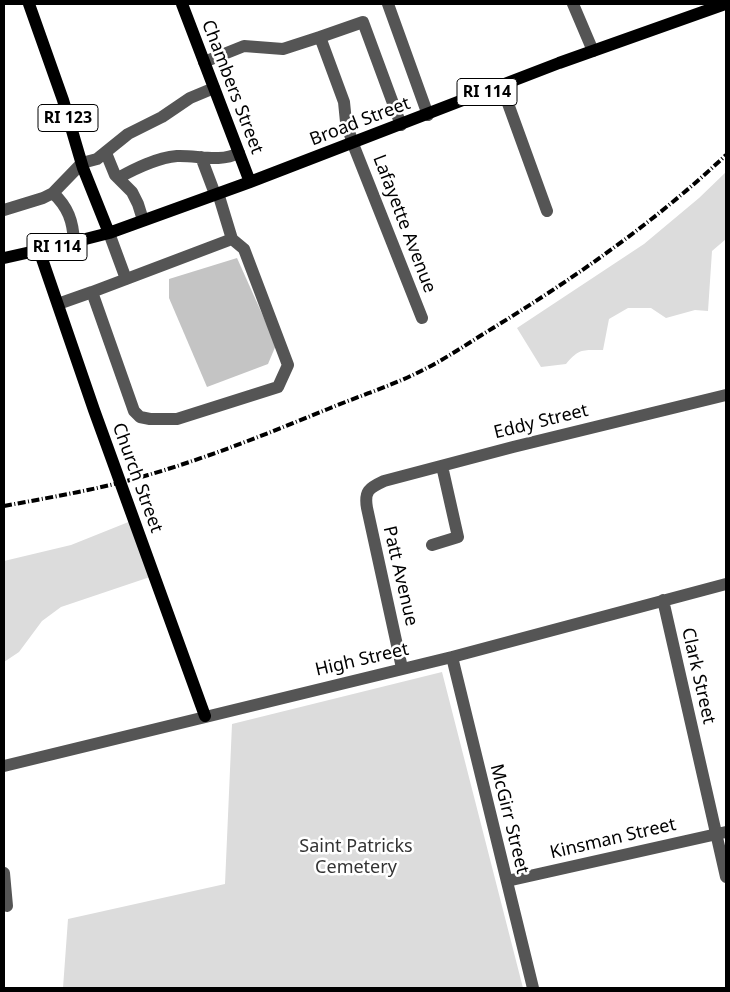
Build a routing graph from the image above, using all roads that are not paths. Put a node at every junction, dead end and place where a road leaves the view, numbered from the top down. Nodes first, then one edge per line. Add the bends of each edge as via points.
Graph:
1 (29, 4) edge
2 (182, 4) edge
3 (388, 4) edge
4 (573, 4) edge
5 (725, 4) edge
6 (320, 37) junction
7 (593, 51) junction
8 (204, 62) junction
9 (502, 87) junction
10 (214, 88) junction
11 (428, 115) junction
12 (401, 125) junction
13 (353, 144) junction
14 (106, 153) junction
15 (239, 153) junction
16 (201, 157) junction
17 (82, 163) junction
18 (118, 178) junction
19 (250, 182) junction
20 (53, 193) junction
21 (217, 194) junction
22 (4, 210) edge
23 (547, 211) dead end
24 (143, 220) junction
25 (109, 233) junction
26 (232, 239) junction
27 (74, 242) junction
28 (39, 250) junction
29 (4, 258) edge
30 (126, 279) junction
31 (92, 292) junction
32 (58, 304) junction
33 (422, 318) dead end
34 (726, 394) edge
35 (442, 466) junction
36 (367, 492) joint
37 (432, 545) dead end
38 (726, 584) edge
39 (663, 600) junction
40 (452, 657) junction
41 (402, 668) junction
42 (205, 716) junction
43 (4, 766) edge
44 (721, 833) edge
45 (4, 873) edge
46 (726, 877) edge
47 (507, 881) junction
48 (7, 906) dead end
49 (533, 988) edge

1 - 17 main road, RI 123
2 - 8 main road, Chambers Street
3 - 11 street
4 - 7 street
5 - 7 main road, Broad Street / RI 114
6 - 8 street via 283,49 244,46
6 - 12 street via 363,22
6 - 13 street, Lafayette Avenue via 344,102
7 - 9 main road, Broad Street / RI 114
8 - 10 main road, Chambers Street
9 - 11 main road, Broad Street / RI 114
9 - 23 street
10 - 14 street via 190,98 128,134
10 - 15 main road, Chambers Street
11 - 12 main road, Broad Street / RI 114
12 - 13 main road, Broad Street / RI 114
13 - 19 main road, Broad Street / RI 114
13 - 33 street, Lafayette Avenue
14 - 17 street
14 - 18 street
15 - 16 street via 223,158
15 - 19 main road, Chambers Street
16 - 18 street via 174,156 149,163
16 - 21 street
17 - 20 street
17 - 25 main road, RI 123
18 - 24 street via 132,192
19 - 21 main road, Broad Street / RI 114
20 - 22 street
20 - 27 street via 70,214
21 - 24 main road, Broad Street / RI 114
21 - 26 street
24 - 25 main road, Broad Street / RI 114
25 - 27 main road, Broad Street / RI 114
25 - 30 street
26 - 30 street
26 - 31 street via 244,249 288,365 278,386 176,419 140,417 134,411
27 - 28 main road, Broad Street / RI 114
28 - 29 main road, Broad Street / RI 114
28 - 32 main road, Church Street
30 - 31 street
31 - 32 street
32 - 42 main road, Church Street
34 - 35 street, Eddy Street
35 - 36 street, Eddy Street via 384,481
35 - 37 street via 458,537
36 - 41 street, Patt Avenue via 365,499
38 - 39 street, High Street
39 - 40 street, High Street
39 - 44 street, Clark Street
40 - 41 street, High Street
40 - 47 street, McGirr Street
41 - 42 street, High Street
42 - 43 street, High Street
44 - 46 street, Clark Street
44 - 47 street, Kinsman Street
45 - 48 street
47 - 49 street, McGirr Street

